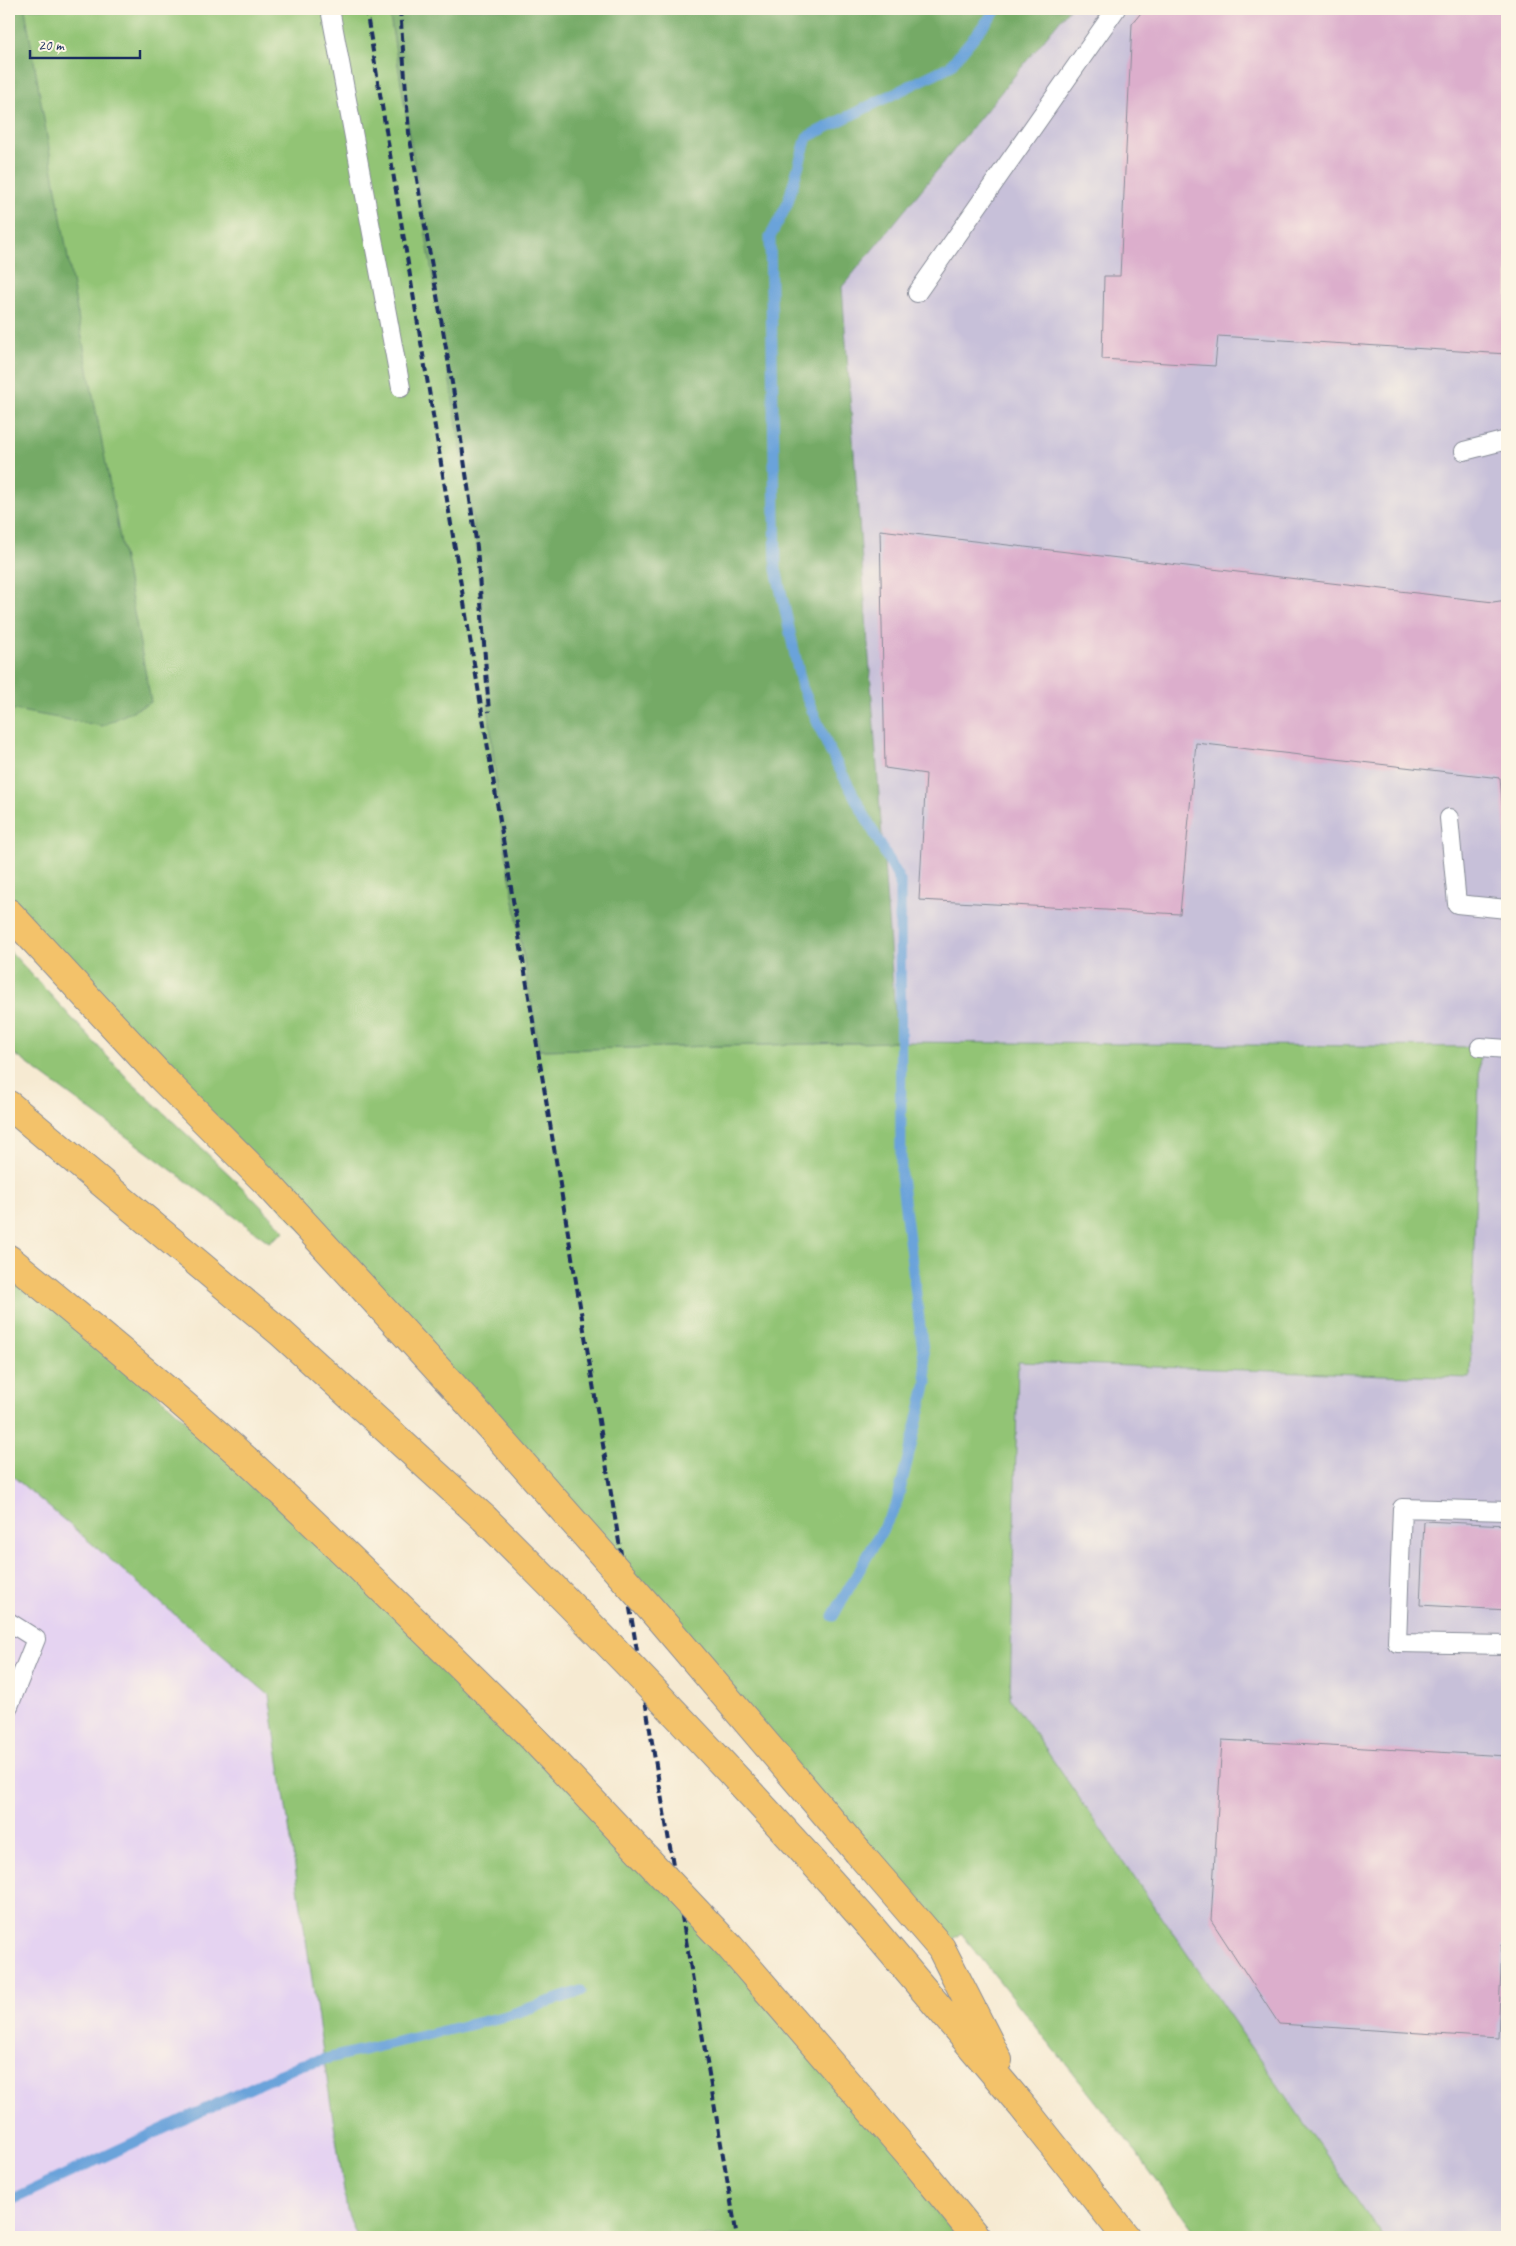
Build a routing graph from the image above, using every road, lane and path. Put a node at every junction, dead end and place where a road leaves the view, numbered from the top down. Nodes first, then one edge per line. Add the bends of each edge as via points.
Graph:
1 (330, 9) edge
2 (1116, 9) edge
3 (917, 293) dead end
4 (401, 388) dead end
5 (1507, 440) edge
6 (1464, 452) dead end
7 (1449, 818) dead end
8 (1507, 909) edge
9 (9, 913) edge
10 (1480, 1047) dead end
11 (1507, 1048) edge
12 (9, 1105) edge
13 (9, 1259) edge
14 (1507, 1510) edge
15 (9, 1622) edge
16 (1507, 1645) edge
17 (9, 1706) edge
18 (1022, 2106) junction
19 (976, 2237) edge
20 (1126, 2237) edge

1 - 4 lane
2 - 3 lane
5 - 6 lane
7 - 8 lane via 1457,904
9 - 18 highway, bridge via 161,1077 268,1184 466,1400 633,1587 941,1948
10 - 11 lane
12 - 18 highway, bridge via 272,1326 484,1518 764,1806
13 - 19 highway, bridge via 253,1466 526,1731 730,1947
14 - 16 lane via 1402,1508 1397,1643
15 - 17 lane via 36,1639
18 - 20 highway

